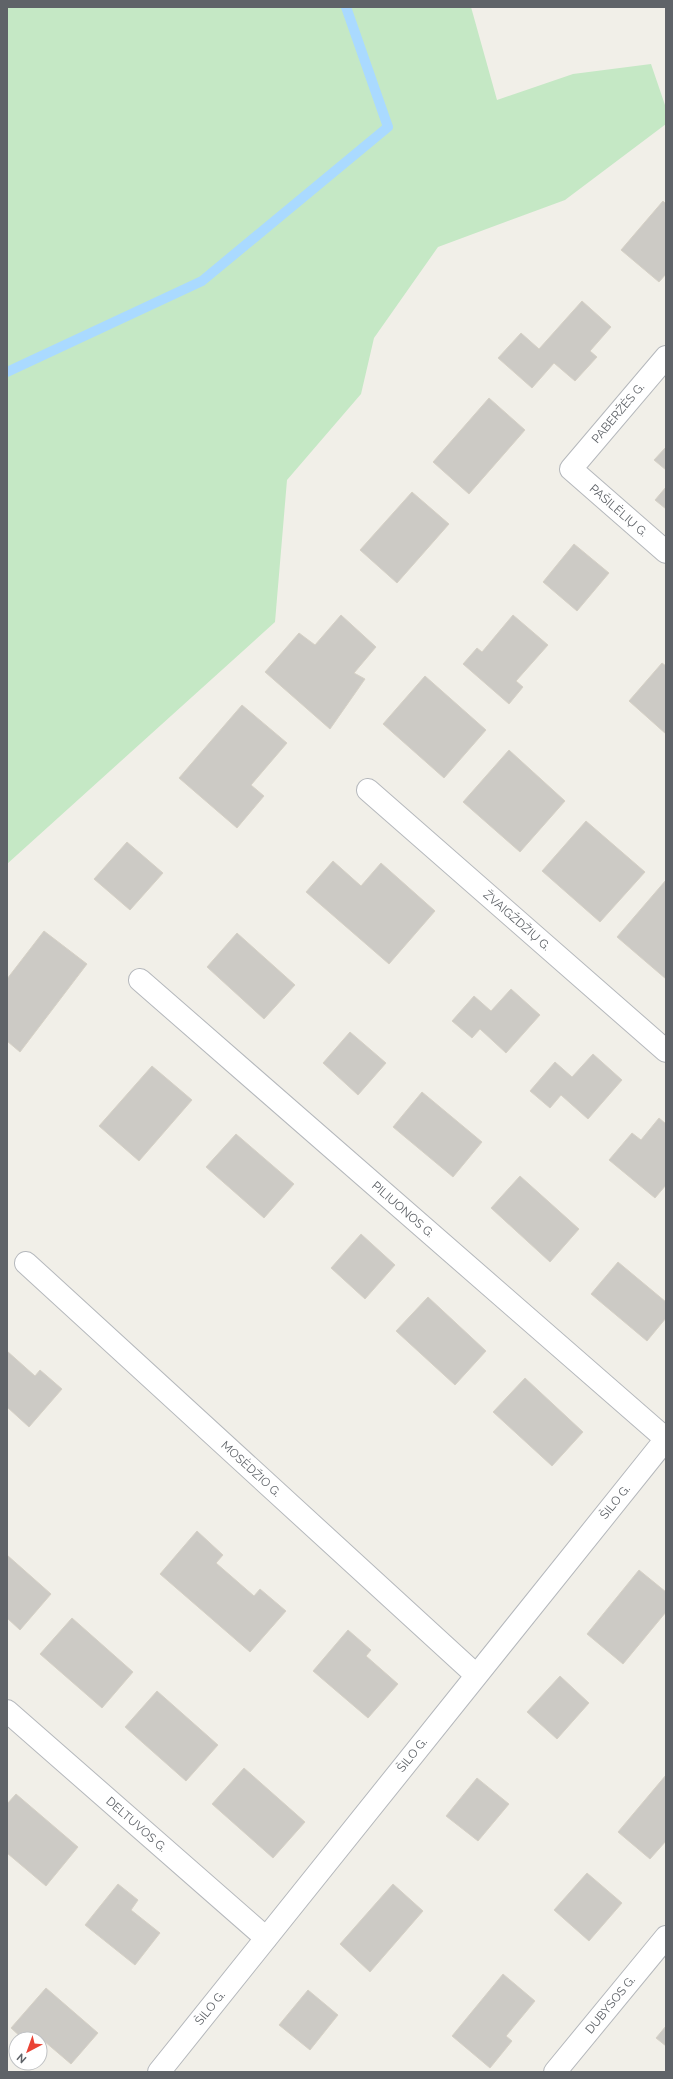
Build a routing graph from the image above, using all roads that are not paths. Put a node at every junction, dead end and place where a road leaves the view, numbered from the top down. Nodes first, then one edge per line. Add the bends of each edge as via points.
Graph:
1 (666, 357) edge
2 (571, 469) joint
3 (666, 552) edge
4 (368, 790) dead end
5 (140, 980) dead end
6 (666, 1051) edge
7 (26, 1262) dead end
8 (666, 1439) edge
9 (476, 1675) junction
10 (7, 1711) edge
11 (666, 1937) edge
12 (266, 1938) junction
13 (159, 2072) edge
14 (555, 2072) edge

1 - 2 street, PABERŽĖS G.
2 - 3 street, PAŠILĖLIŲ G.
4 - 6 street, ŽVAIGŽDŽIŲ G.
5 - 8 street, PILIUONOS G.
7 - 9 street, MOSĖDŽIO G.
8 - 9 street, ŠILO G.
9 - 12 street, ŠILO G.
10 - 12 street, DELTUVOS G.
11 - 14 street, DUBYSOS G.
12 - 13 street, ŠILO G.

